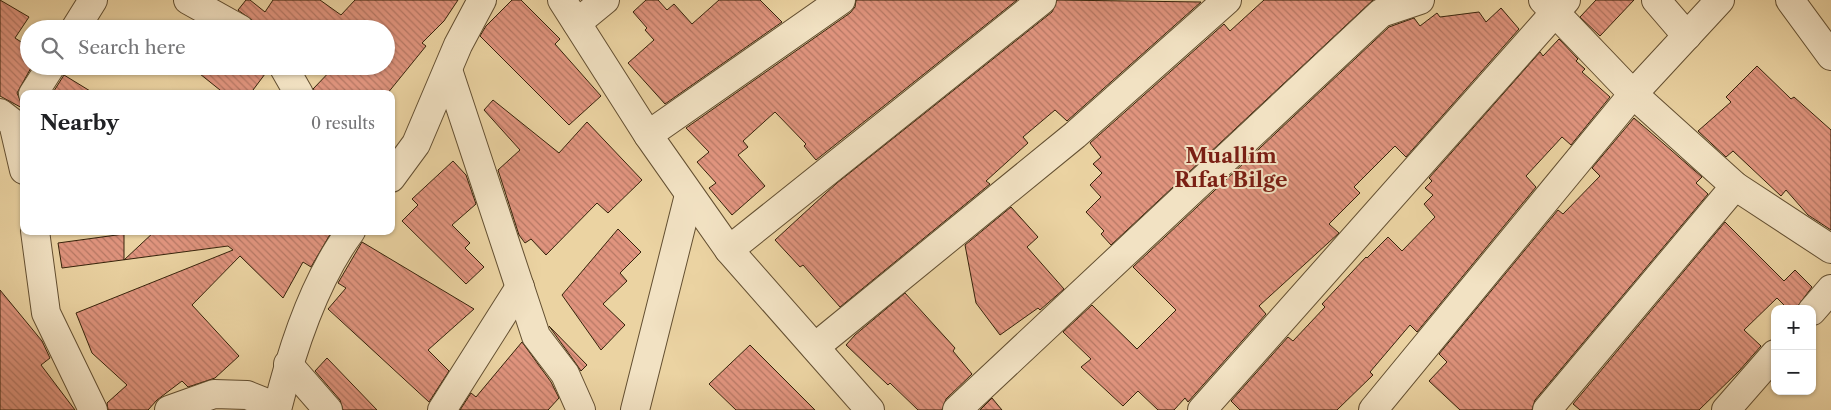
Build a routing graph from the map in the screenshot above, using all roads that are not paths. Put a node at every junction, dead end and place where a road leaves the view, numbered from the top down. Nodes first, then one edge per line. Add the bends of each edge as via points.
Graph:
1 (93, 0) edge
2 (188, 0) edge
3 (482, 0) edge
4 (562, 0) edge
5 (605, 0) edge
6 (841, 0) edge
7 (1042, 0) edge
8 (1227, 0) edge
9 (1420, 0) edge
10 (1656, 0) edge
11 (1720, 0) edge
12 (1790, 0) edge
13 (1555, 4) edge
14 (81, 20) edge
15 (224, 20) edge
16 (577, 23) junction
17 (1687, 36) junction
18 (1831, 56) edge
19 (448, 70) junction
20 (45, 75) edge
21 (288, 75) edge
22 (35, 90) edge
23 (297, 90) edge
24 (1633, 94) junction
25 (9, 122) edge
26 (648, 135) junction
27 (20, 157) edge
28 (395, 173) edge
29 (1735, 186) junction
30 (689, 195) junction
31 (36, 235) edge
32 (348, 235) edge
33 (1831, 249) edge
34 (729, 250) junction
35 (520, 287) junction
36 (1831, 289) edge
37 (1816, 306) edge
38 (815, 347) junction
39 (1771, 359) edge
40 (288, 364) junction
41 (277, 409) edge
42 (93, 410) edge
43 (169, 410) edge
44 (328, 410) edge
45 (442, 410) edge
46 (580, 410) edge
47 (635, 410) edge
48 (870, 410) edge
49 (957, 410) edge
50 (1202, 410) edge
51 (1373, 410) edge
52 (1547, 410) edge
53 (1726, 410) edge

1 - 14 street
2 - 15 street
3 - 19 street
4 - 16 street
5 - 16 street
6 - 26 street
7 - 34 street
8 - 38 street via 1074,135
9 - 49 street via 1381,13
10 - 17 street
11 - 17 street
12 - 18 street
13 - 24 street
13 - 50 street
16 - 26 street
17 - 24 street
19 - 28 street via 416,144
19 - 35 street
20 - 22 street
21 - 23 street
24 - 29 street
24 - 51 street
25 - 27 street
26 - 30 street
29 - 33 street
29 - 52 street
30 - 34 street
30 - 47 street
31 - 42 street via 46,313
32 - 40 street via 324,275
34 - 38 street
35 - 45 street
35 - 46 street via 536,336 565,374
36 - 37 street
38 - 48 street
39 - 53 street
40 - 41 street
40 - 44 street
41 - 43 street via 247,395 214,394

